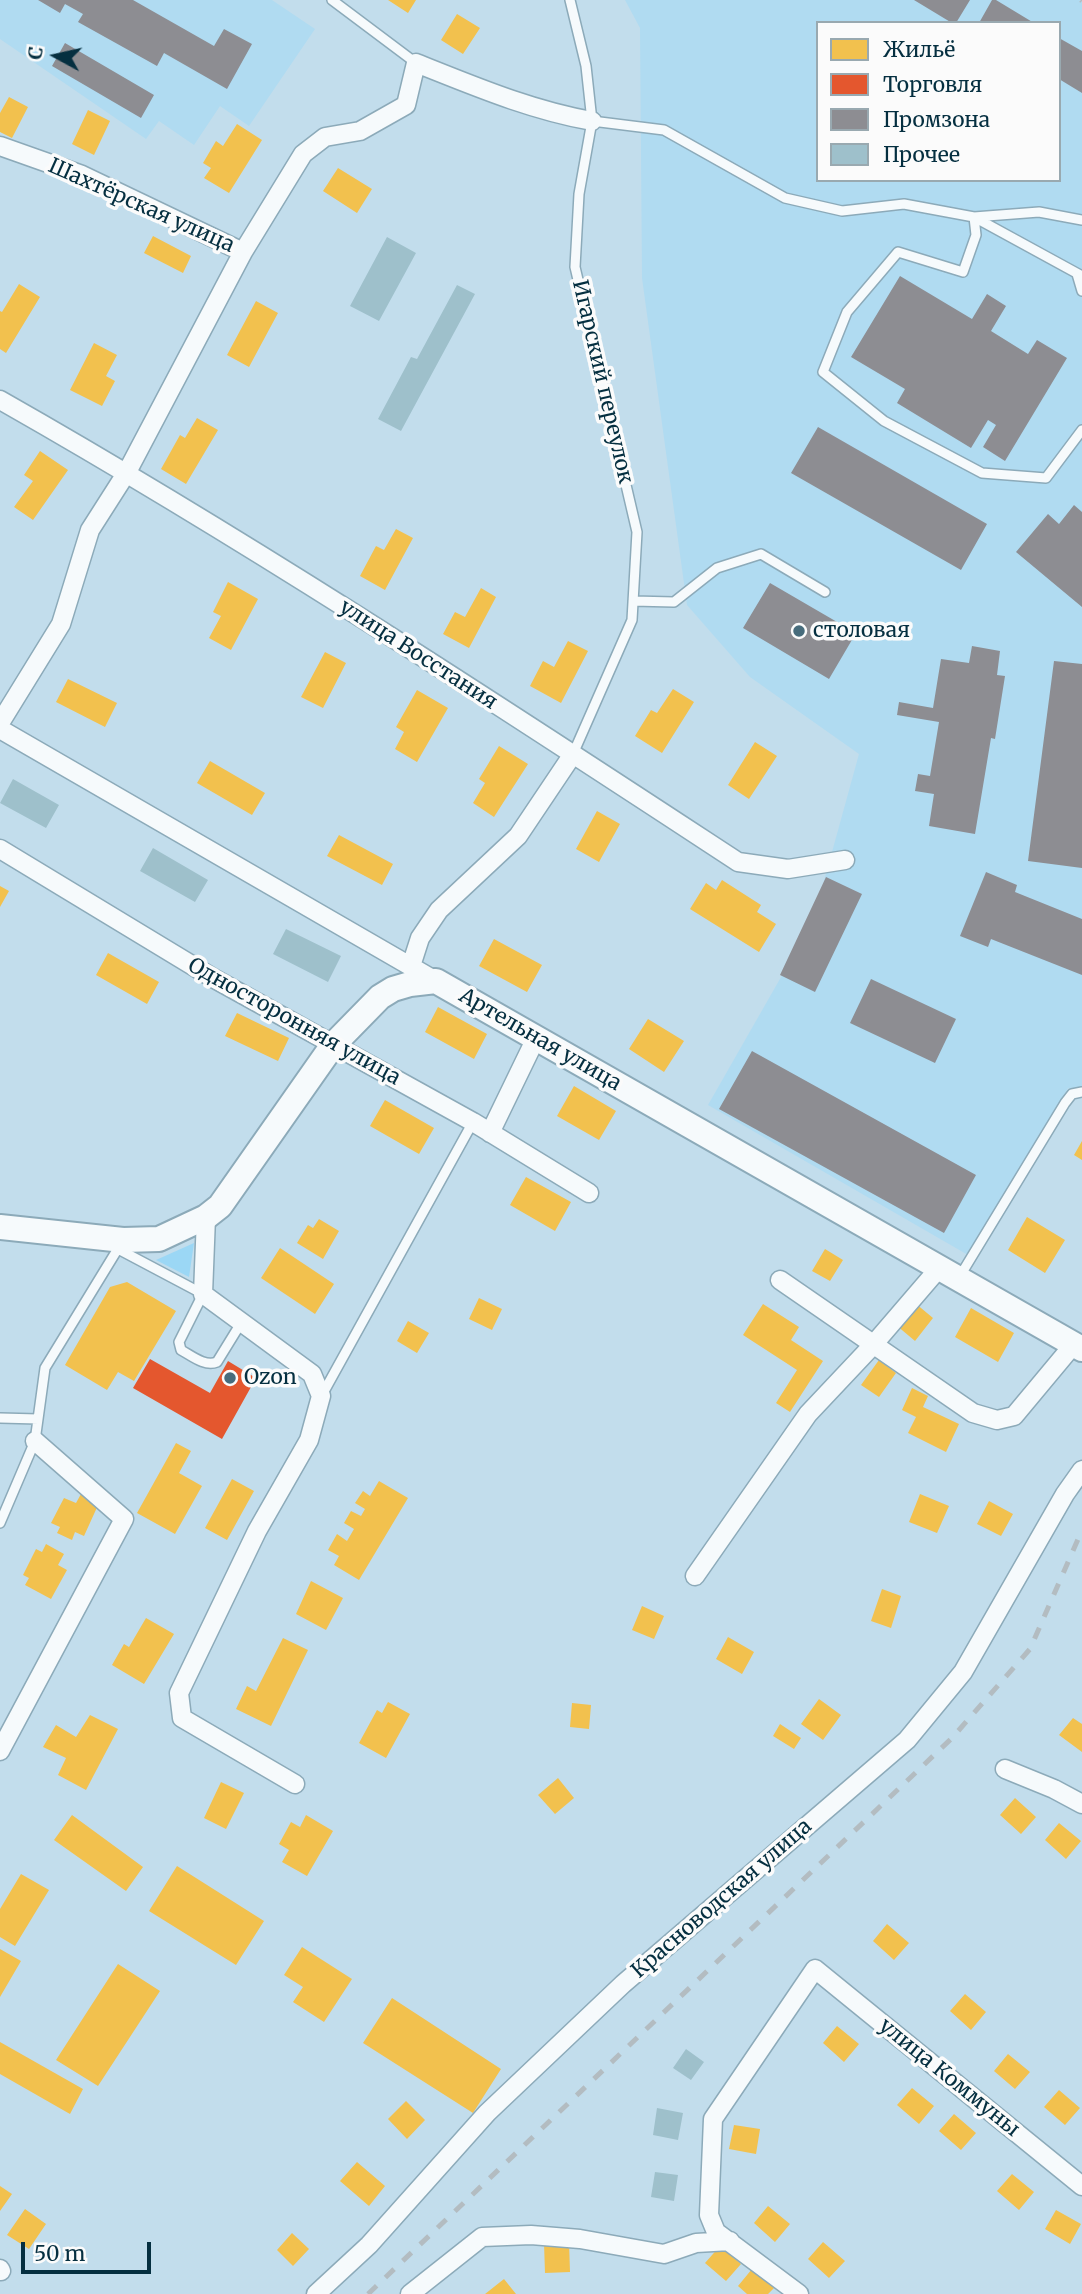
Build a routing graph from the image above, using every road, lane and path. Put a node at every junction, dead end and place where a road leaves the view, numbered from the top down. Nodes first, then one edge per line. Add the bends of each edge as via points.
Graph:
1 (332, 0) edge
2 (570, 0) edge
3 (416, 63) junction
4 (592, 121) junction
5 (0, 146) edge
6 (974, 217) junction
7 (1082, 220) edge
8 (243, 252) junction
9 (1079, 275) edge
10 (1082, 291) edge
11 (0, 400) edge
12 (1082, 430) edge
13 (127, 472) junction
14 (825, 592) dead end
15 (633, 601) junction
16 (0, 723) edge
17 (0, 729) edge
18 (573, 754) junction
19 (0, 849) edge
20 (845, 860) dead end
21 (411, 966) junction
22 (436, 981) junction
23 (536, 1038) junction
24 (333, 1045) junction
25 (1082, 1092) edge
26 (474, 1122) junction
27 (490, 1133) junction
28 (589, 1193) dead end
29 (206, 1217) junction
30 (0, 1227) edge
31 (120, 1244) junction
32 (949, 1272) junction
33 (780, 1280) dead end
34 (202, 1294) junction
35 (241, 1323) junction
36 (873, 1345) junction
37 (1078, 1347) edge
38 (321, 1396) junction
39 (0, 1418) edge
40 (38, 1419) junction
41 (35, 1441) junction
42 (1082, 1470) edge
43 (0, 1523) edge
44 (695, 1576) dead end
45 (0, 1751) edge
46 (1005, 1769) dead end
47 (295, 1784) dead end
48 (1082, 1804) edge
49 (1082, 2186) edge
50 (730, 2241) junction
51 (316, 2294) edge
52 (410, 2294) edge
53 (799, 2294) edge

1 - 3 lane
2 - 4 lane, Игарский переулок via 586,66
3 - 4 street via 515,102
3 - 8 street via 406,105 360,131 325,137 303,154
4 - 6 lane via 664,130 785,198 842,211 904,204
4 - 15 lane, Игарский переулок via 579,194 575,267 638,532
5 - 8 street, Шахтёрская улица via 82,175
6 - 7 lane via 1039,212
6 - 9 lane
6 - 12 lane via 976,235 963,272 898,252 847,312 823,372 884,421 982,473 1046,478
8 - 13 street
9 - 10 lane
11 - 13 street, улица Восстания
13 - 16 street via 90,530 61,624
13 - 18 street, улица Восстания
14 - 15 lane via 761,554 717,568 674,603
15 - 18 lane, Игарский переулок via 632,620
17 - 21 street, Артельная улица
18 - 20 street, улица Восстания via 738,862 788,869
18 - 21 street via 518,836 439,910 420,938
19 - 24 street, Односторонняя улица
21 - 22 street, Артельная улица
22 - 23 main road, Артельная улица
22 - 24 main road via 386,993
23 - 27 street
23 - 32 main road, Артельная улица
24 - 26 street, Односторонняя улица
24 - 29 main road via 220,1206
25 - 32 lane via 1072,1094
26 - 27 street, Односторонняя улица
26 - 38 lane
27 - 28 street, Односторонняя улица
29 - 31 main road via 159,1239
29 - 34 street
30 - 31 main road
31 - 34 lane
31 - 40 lane via 45,1368
32 - 36 street
32 - 37 main road, Артельная улица
33 - 36 street
34 - 35 street
34 - 35 lane via 179,1342 181,1350 211,1365
35 - 38 street via 312,1374
36 - 37 street via 973,1413 997,1420 1014,1416
36 - 44 street via 808,1414
38 - 47 street via 309,1440 257,1531 179,1693 182,1718
39 - 40 lane
40 - 41 lane
41 - 43 lane
41 - 45 street via 124,1519
42 - 51 street, Красноводская улица via 963,1672 906,1740 623,1984 487,2113 369,2245
46 - 48 street
49 - 50 street, улица Коммуны via 815,1969 713,2119 709,2215 716,2232
50 - 52 street via 696,2243 664,2254 580,2239 482,2237
50 - 53 street

